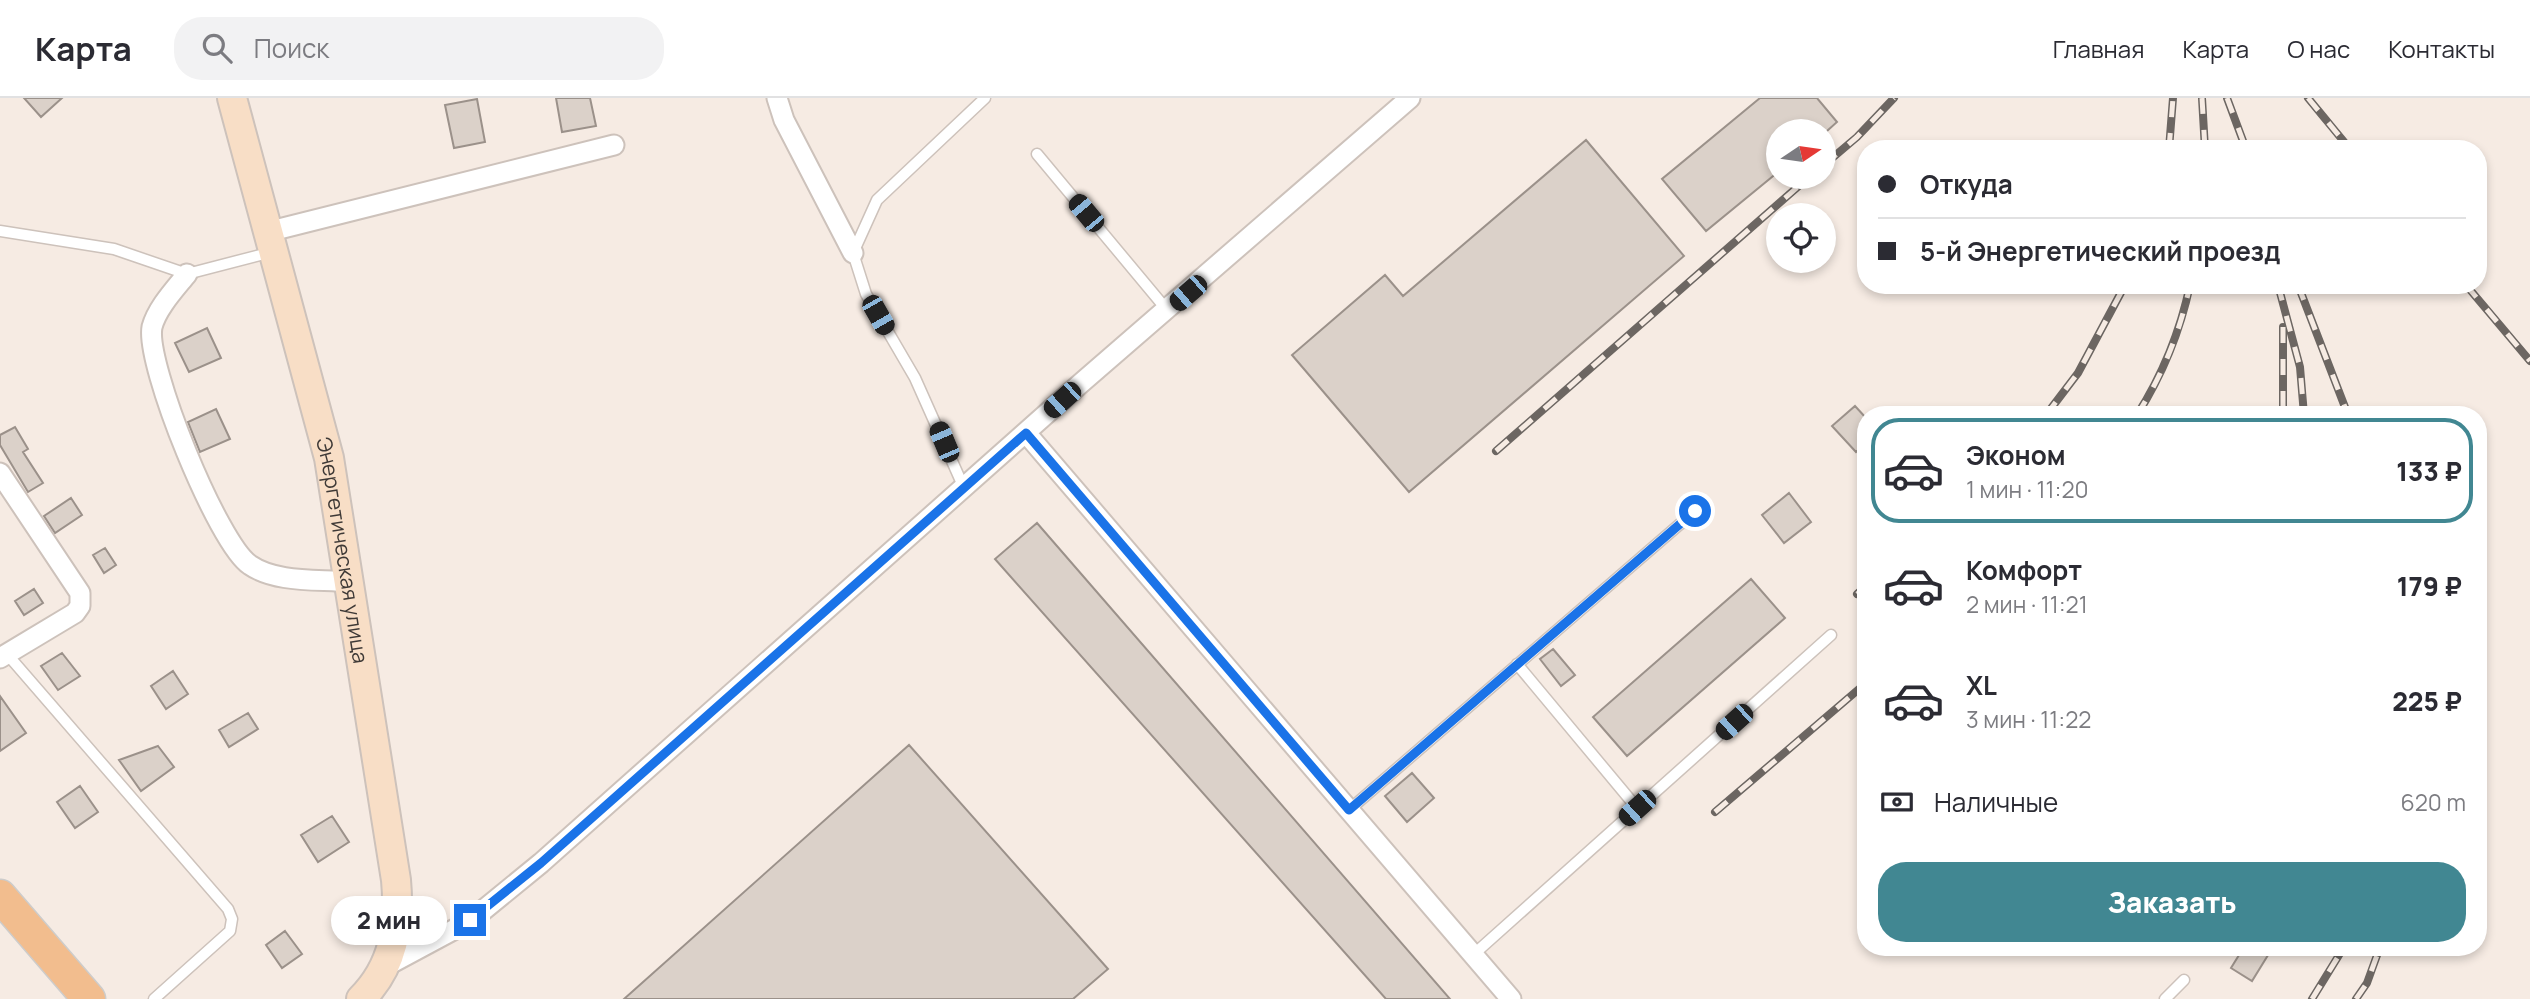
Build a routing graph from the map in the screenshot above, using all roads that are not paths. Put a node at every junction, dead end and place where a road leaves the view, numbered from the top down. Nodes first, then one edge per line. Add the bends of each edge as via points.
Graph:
1 (232, 98) edge
2 (777, 98) edge
3 (985, 98) edge
4 (1410, 98) edge
5 (614, 145) dead end
6 (1037, 154) dead end
7 (0, 231) edge
8 (270, 242) junction
9 (853, 253) junction
10 (187, 274) junction
11 (1167, 311) junction
12 (1026, 433) junction
13 (0, 473) edge
14 (964, 488) junction
15 (1695, 511) dead end
16 (349, 582) junction
17 (1830, 635) dead end
18 (4, 656) edge
19 (1517, 664) junction
20 (1637, 808) junction
21 (1349, 810) junction
22 (0, 896) edge
23 (1473, 955) junction
24 (388, 965) junction
25 (2184, 980) dead end
26 (89, 999) edge
27 (154, 999) edge
28 (361, 999) edge
29 (1511, 999) edge
30 (2165, 999) edge

1 - 8 main road, Энергетическая улица
2 - 9 street
3 - 9 lane via 877,200
4 - 11 street
5 - 8 street
6 - 11 lane
7 - 10 lane via 114,249
8 - 10 lane
8 - 16 main road, Энергетическая улица via 329,458
9 - 14 lane via 866,293 915,378
10 - 16 street via 152,327 152,355 178,432 225,536 247,564 267,575
11 - 12 street
12 - 14 street
12 - 21 street
13 - 18 street via 80,593 75,614
14 - 24 street via 541,863 470,920
15 - 19 lane
16 - 24 main road, Энергетическая улица via 396,880 398,910
17 - 20 lane
18 - 27 lane via 228,909 230,931
19 - 20 lane
19 - 21 lane
20 - 23 lane
21 - 23 street
22 - 26 main road
23 - 29 street
24 - 28 main road, Энергетическая улица
25 - 30 lane

